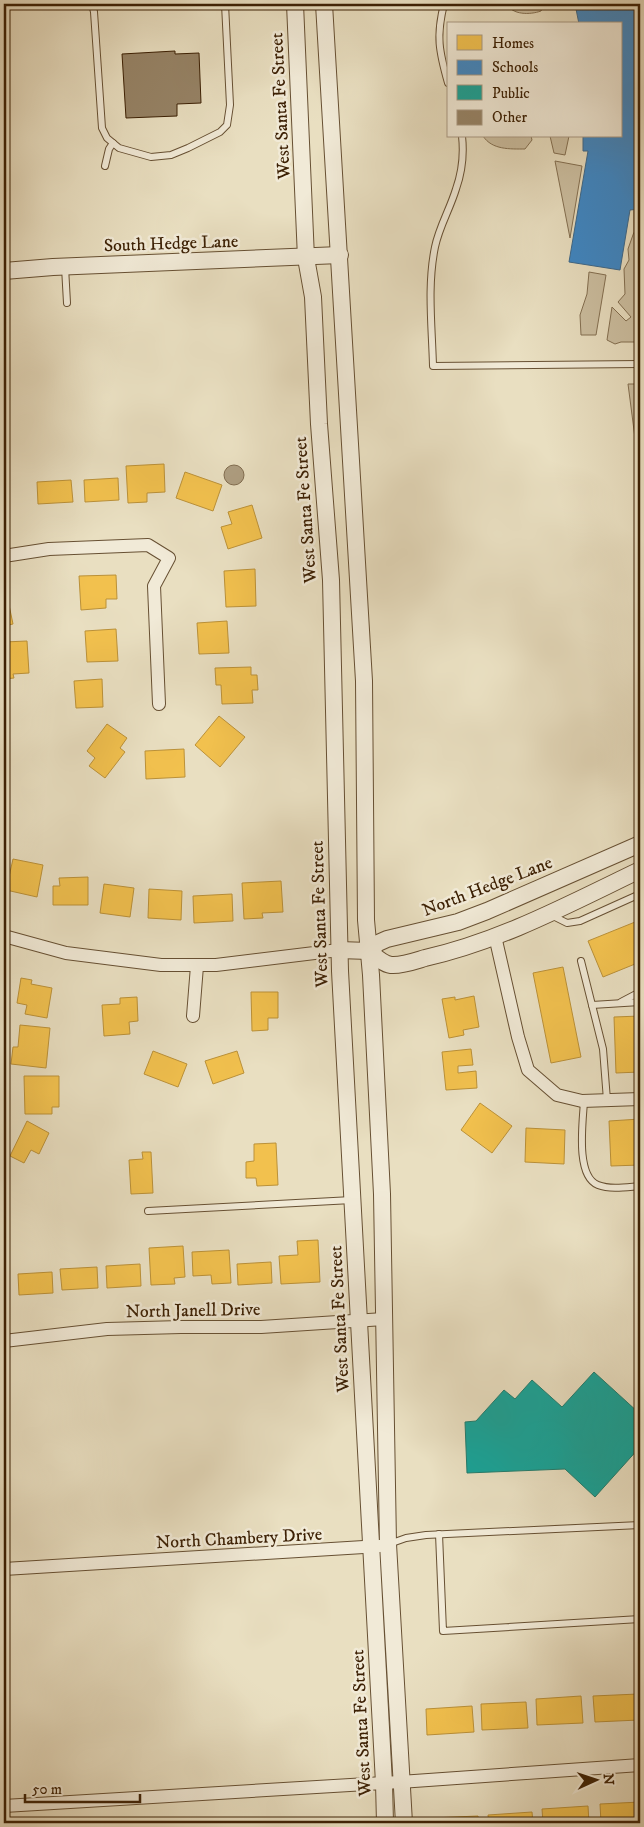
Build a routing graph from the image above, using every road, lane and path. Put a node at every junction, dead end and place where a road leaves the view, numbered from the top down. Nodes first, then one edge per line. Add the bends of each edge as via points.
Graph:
1 (92, 4) edge
2 (225, 4) edge
3 (295, 4) edge
4 (324, 4) edge
5 (444, 4) edge
6 (447, 79) edge
7 (462, 138) edge
8 (113, 143) junction
9 (105, 166) dead end
10 (340, 256) junction
11 (306, 258) junction
12 (65, 267) junction
13 (4, 271) edge
14 (67, 304) dead end
15 (640, 364) edge
16 (4, 556) edge
17 (159, 704) dead end
18 (640, 844) edge
19 (640, 870) edge
20 (640, 894) edge
21 (548, 914) junction
22 (4, 936) edge
23 (495, 936) junction
24 (339, 950) junction
25 (369, 951) junction
26 (581, 961) dead end
27 (197, 966) junction
28 (640, 992) edge
29 (640, 1002) edge
30 (619, 1003) junction
31 (592, 1005) junction
32 (193, 1016) dead end
33 (640, 1099) edge
34 (607, 1100) junction
35 (584, 1101) junction
36 (640, 1186) edge
37 (352, 1200) junction
38 (148, 1211) dead end
39 (384, 1319) junction
40 (359, 1320) junction
41 (4, 1341) edge
42 (640, 1525) edge
43 (439, 1534) junction
44 (388, 1544) junction
45 (371, 1548) junction
46 (4, 1570) edge
47 (640, 1619) edge
48 (640, 1765) edge
49 (392, 1782) junction
50 (4, 1806) edge
51 (385, 1823) edge
52 (404, 1823) edge

1 - 8 lane via 102,128
2 - 8 lane via 230,105 227,126 171,155 136,154
3 - 11 street, West Santa Fe Street
4 - 10 street, West Santa Fe Street
5 - 6 lane via 438,41
7 - 15 lane via 463,153 456,190 436,244 431,268 433,366
8 - 9 lane
10 - 11 street, South Hedge Lane
10 - 25 street, West Santa Fe Street via 364,680
11 - 12 street, South Hedge Lane
11 - 24 street, West Santa Fe Street via 314,297 319,424 331,580
12 - 13 street, South Hedge Lane
12 - 14 lane
16 - 17 street via 49,549 148,545 169,558 154,586
18 - 25 street, North Hedge Lane via 487,911 458,922 387,939
19 - 21 street
20 - 21 lane via 580,921 567,923
21 - 23 street
22 - 27 street via 66,953 161,965
23 - 25 street via 467,947 392,965
23 - 35 street via 528,1070 557,1095
24 - 25 street
24 - 27 street
24 - 37 street, West Santa Fe Street
25 - 39 street, West Santa Fe Street via 382,1194
26 - 31 lane
27 - 32 street
28 - 30 lane
29 - 30 lane
30 - 31 lane
31 - 34 lane via 603,1050
33 - 34 street
34 - 35 street
35 - 36 lane via 583,1158 590,1180 604,1186
37 - 38 lane
37 - 40 street, West Santa Fe Street
39 - 40 street, North Janell Drive
39 - 44 street, West Santa Fe Street
40 - 41 street, North Janell Drive via 261,1327 107,1329
40 - 45 street, West Santa Fe Street
42 - 43 lane
43 - 44 lane
43 - 47 lane via 443,1631
44 - 45 street, North Chambery Drive
44 - 49 street, West Santa Fe Street
45 - 46 street, North Chambery Drive
45 - 49 street, West Santa Fe Street
48 - 49 street
49 - 50 street
49 - 51 street, West Santa Fe Street
49 - 52 street, West Santa Fe Street

